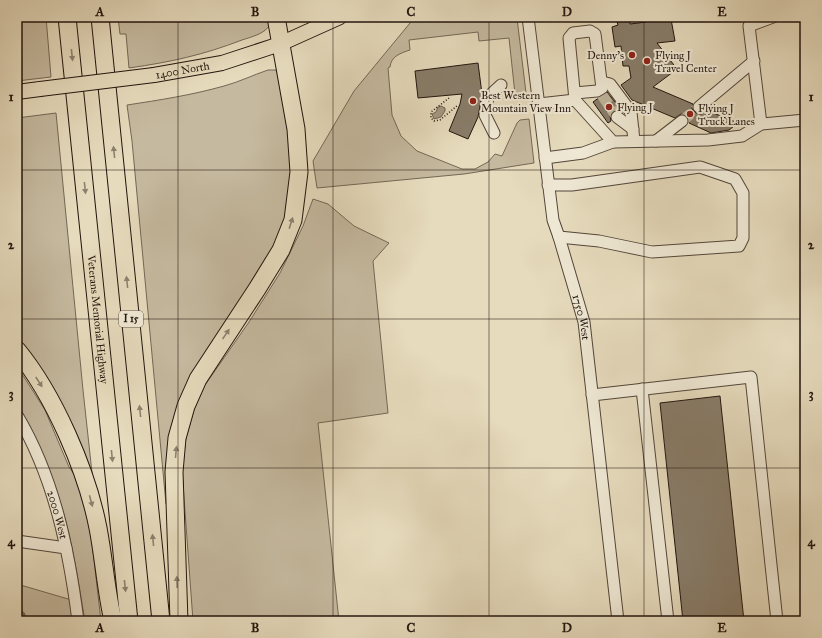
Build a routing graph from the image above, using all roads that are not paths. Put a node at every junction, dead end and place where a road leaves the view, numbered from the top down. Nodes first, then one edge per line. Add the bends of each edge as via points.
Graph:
1 (68, 17) edge
2 (100, 17) edge
3 (276, 17) edge
4 (340, 17) edge
5 (528, 17) edge
6 (773, 17) edge
7 (280, 44) junction
8 (754, 61) junction
9 (501, 85) dead end
10 (601, 89) junction
11 (17, 92) edge
12 (575, 97) junction
13 (539, 104) junction
14 (699, 107) tunnel mouth
15 (618, 117) tunnel mouth
16 (682, 120) tunnel mouth
17 (805, 120) edge
18 (761, 124) junction
19 (633, 129) junction
20 (494, 133) dead end
21 (634, 141) junction
22 (656, 141) junction
23 (612, 142) junction
24 (545, 158) junction
25 (548, 185) junction
26 (559, 237) junction
27 (17, 350) edge
28 (642, 389) junction
29 (592, 395) junction
30 (17, 415) edge
31 (17, 541) edge
32 (66, 548) junction
33 (78, 621) edge
34 (113, 621) edge
35 (129, 621) edge
36 (161, 621) edge
37 (179, 621) edge
38 (618, 621) edge
39 (668, 621) edge
40 (777, 621) edge

1 -> 35 highway, Veterans Memorial Highway
36 -> 2 highway, I 15
3 - 7 highway
4 - 7 main road, 1400 North
5 - 13 street, 1750 West
6 - 8 street via 749,26
7 - 11 main road, 1400 North, bridge via 222,63 154,75
37 -> 7 highway via 174,472 177,438 186,406 198,379 281,250 293,220 299,172 296,129
8 - 14 street
8 - 18 street
9 - 20 street via 488,97 485,115
10 - 12 street
10 - 12 street via 595,34 590,31 572,33 569,38
10 - 19 street via 610,84 631,112
12 - 13 street
12 - 23 street
13 - 24 street, 1750 West
15 - 19 street
16 - 22 street
17 - 18 street
18 - 22 street via 742,136 708,140
19 - 21 street
21 - 22 street
21 - 23 street
23 - 24 street via 583,153
24 - 25 street, 1750 West
25 - 26 street, 1750 West via 553,220
25 - 26 street via 700,167 735,179 743,193 744,238 739,246 652,252 599,241
26 - 29 street, 1750 West via 584,322
27 -> 34 highway via 46,393 62,424 87,486 98,527
28 - 29 street
28 - 39 street
28 - 40 street via 751,377
29 - 38 street, 1750 West
30 - 32 street, 2000 West via 46,480
31 - 32 street
32 - 33 street, 2000 West

